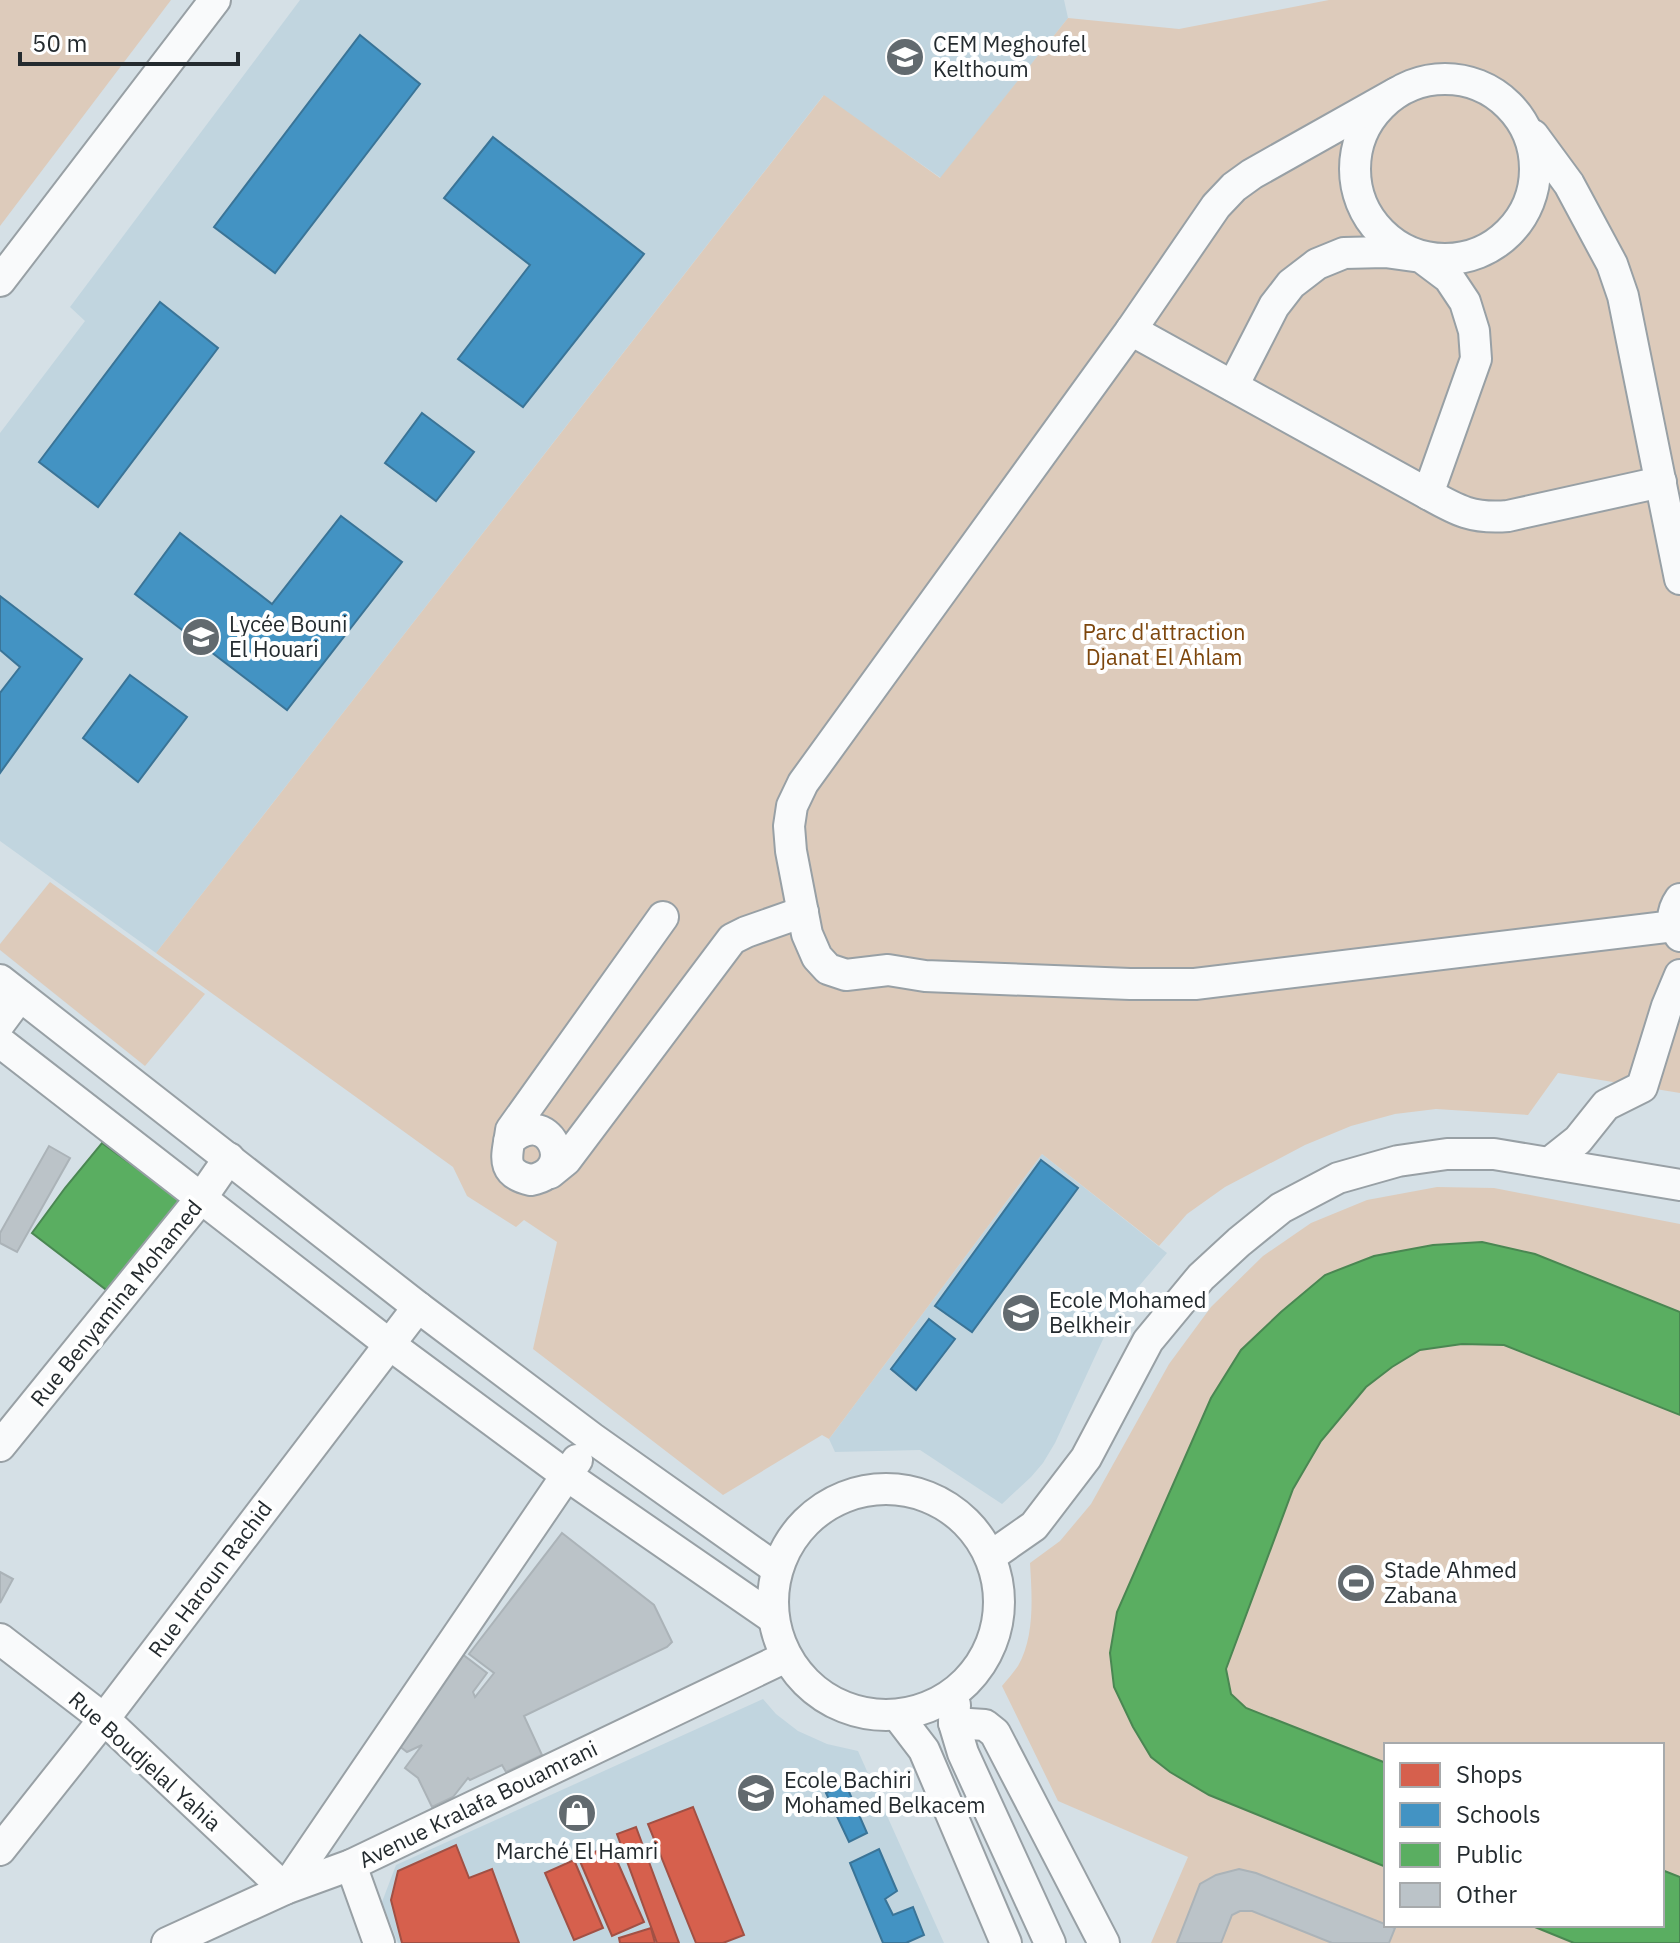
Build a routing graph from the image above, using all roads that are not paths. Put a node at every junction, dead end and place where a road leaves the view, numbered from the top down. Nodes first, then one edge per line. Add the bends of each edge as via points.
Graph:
1 (215, 0) edge
2 (1396, 93) junction
3 (1514, 110) junction
4 (1421, 257) junction
5 (0, 281) edge
6 (1131, 330) junction
7 (1233, 386) junction
8 (1661, 482) junction
9 (1428, 494) junction
10 (1680, 579) edge
11 (803, 912) junction
12 (663, 917) dead end
13 (1678, 920) edge
14 (1680, 975) edge
15 (10, 988) edge
16 (0, 1023) edge
17 (0, 1042) edge
18 (229, 1158) junction
19 (1549, 1163) junction
20 (1680, 1185) edge
21 (202, 1197) junction
22 (418, 1307) junction
23 (389, 1344) junction
24 (592, 1438) junction
25 (0, 1446) edge
26 (566, 1475) junction
27 (991, 1556) junction
28 (777, 1569) junction
29 (773, 1618) junction
30 (0, 1639) edge
31 (786, 1657) junction
32 (956, 1693) junction
33 (898, 1716) junction
34 (104, 1719) junction
35 (954, 1723) junction
36 (0, 1850) edge
37 (351, 1865) junction
38 (285, 1889) junction
39 (167, 1943) edge
40 (379, 1943) edge
41 (1006, 1943) edge
42 (1050, 1943) edge
43 (1104, 1943) edge

1 - 5 street
2 - 3 street via 1429,80 1460,79 1490,90
2 - 4 street via 1373,114 1359,143 1355,174 1371,221 1392,243
2 - 6 street via 1234,187
3 - 4 street via 1530,137 1536,168 1531,199 1516,227 1492,247 1452,260
3 - 8 street via 1569,184 1612,264
4 - 7 street via 1344,253 1317,264 1274,306
4 - 9 street via 1449,278 1465,302 1476,359
6 - 7 street
6 - 11 street via 803,783 789,826
7 - 9 street
8 - 9 street via 1488,518
8 - 10 street
11 - 12 street via 732,939 566,1160 548,1175 531,1180 515,1174 506,1159 511,1130
11 - 13 street via 817,957 828,969 846,975 888,970 1130,984 1195,984
14 - 19 street via 1642,1087 1606,1105 1578,1140
15 - 16 street
15 - 18 street
17 - 21 street
18 - 21 street, Rue Benyamina Mohamed
18 - 22 street
19 - 20 street
19 - 27 street via 1494,1154 1398,1161 1338,1178 1281,1208 1201,1277 1148,1341 1086,1458 1034,1526
21 - 23 street
21 - 25 street, Rue Benyamina Mohamed
22 - 23 street, Rue Haroun Rachid
22 - 24 street
23 - 26 street
23 - 34 street, Rue Haroun Rachid
24 - 26 street
24 - 28 street
26 - 29 street
26 - 38 street
27 - 28 street via 964,1517 924,1493 885,1487 849,1493 803,1523
27 - 32 street via 1000,1610 983,1664
28 - 29 street
29 - 31 street
30 - 34 street, Rue Boudjelal Yahia
31 - 33 street via 816,1693 854,1712
31 - 37 street, Avenue Kralafa Bouamrani
32 - 33 street
32 - 35 street
33 - 41 street via 924,1750
34 - 36 street, Rue Haroun Rachid
34 - 38 street, Rue Boudjelal Yahia
35 - 42 street
35 - 43 street via 985,1725 995,1733
37 - 38 street, Avenue Kralafa Bouamrani
37 - 40 street
38 - 39 street, Avenue Kralafa Bouamrani

